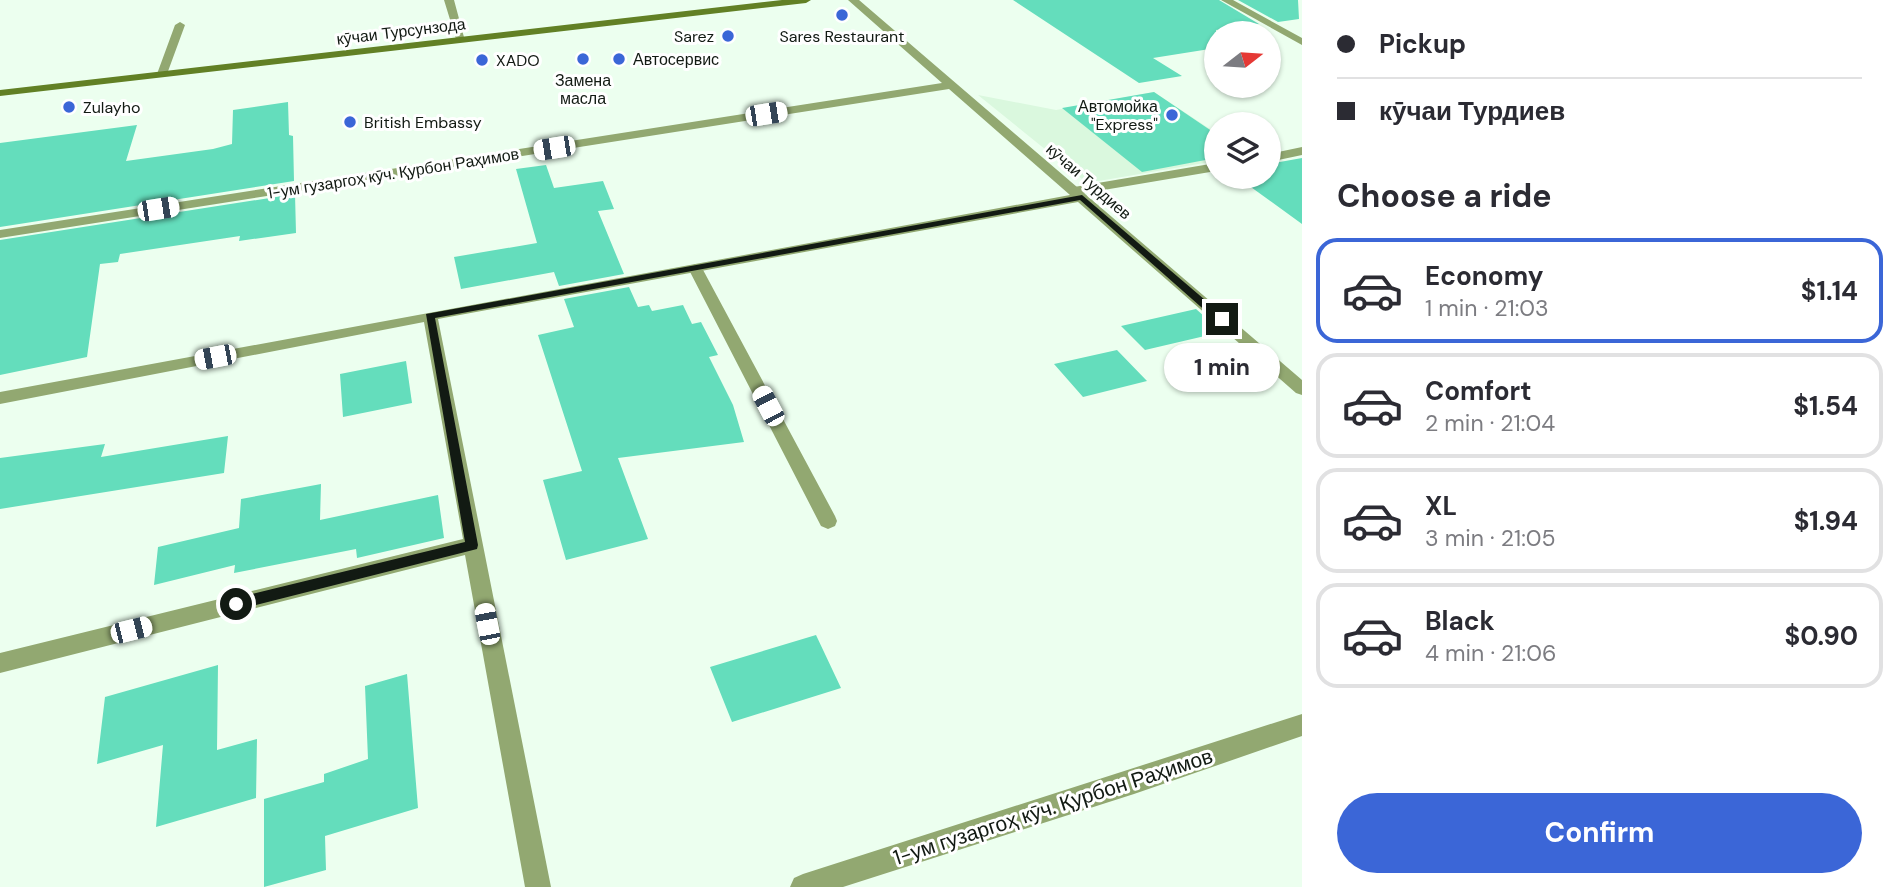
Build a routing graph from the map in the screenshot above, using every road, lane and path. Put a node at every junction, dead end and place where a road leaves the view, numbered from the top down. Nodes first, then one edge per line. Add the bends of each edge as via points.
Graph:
1 (449, 0) edge
2 (806, 0) edge
3 (853, 0) edge
4 (1227, 0) edge
5 (180, 25) dead end
6 (461, 39) junction
7 (1302, 41) edge
8 (162, 74) junction
9 (952, 85) junction
10 (0, 93) edge
11 (1302, 151) edge
12 (1281, 155) edge
13 (1204, 169) edge
14 (1078, 194) junction
15 (0, 234) edge
16 (695, 268) junction
17 (430, 316) junction
18 (1302, 389) edge
19 (0, 398) edge
20 (828, 521) dead end
21 (472, 545) junction
22 (0, 663) edge
23 (1302, 725) edge
24 (538, 887) edge
25 (803, 887) edge

1 - 6 street
2 - 6 main road, кӯчаи Турсунзода
3 - 9 street, кӯчаи Турдиев
4 - 7 street
5 - 8 street
6 - 8 main road, кӯчаи Турсунзода
8 - 10 main road, кӯчаи Турсунзода
9 - 14 street, кӯчаи Турдиев
9 - 15 street, 1-ум гузаргоҳ кӯч. Қурбон Раҳимов
11 - 12 street
13 - 14 street
14 - 16 street
14 - 18 street, кӯчаи Турдиев
16 - 17 street
16 - 20 street
17 - 19 street
17 - 21 street
21 - 22 street
21 - 24 street
23 - 25 street, 1-ум гузаргоҳ кӯч. Қурбон Раҳимов

